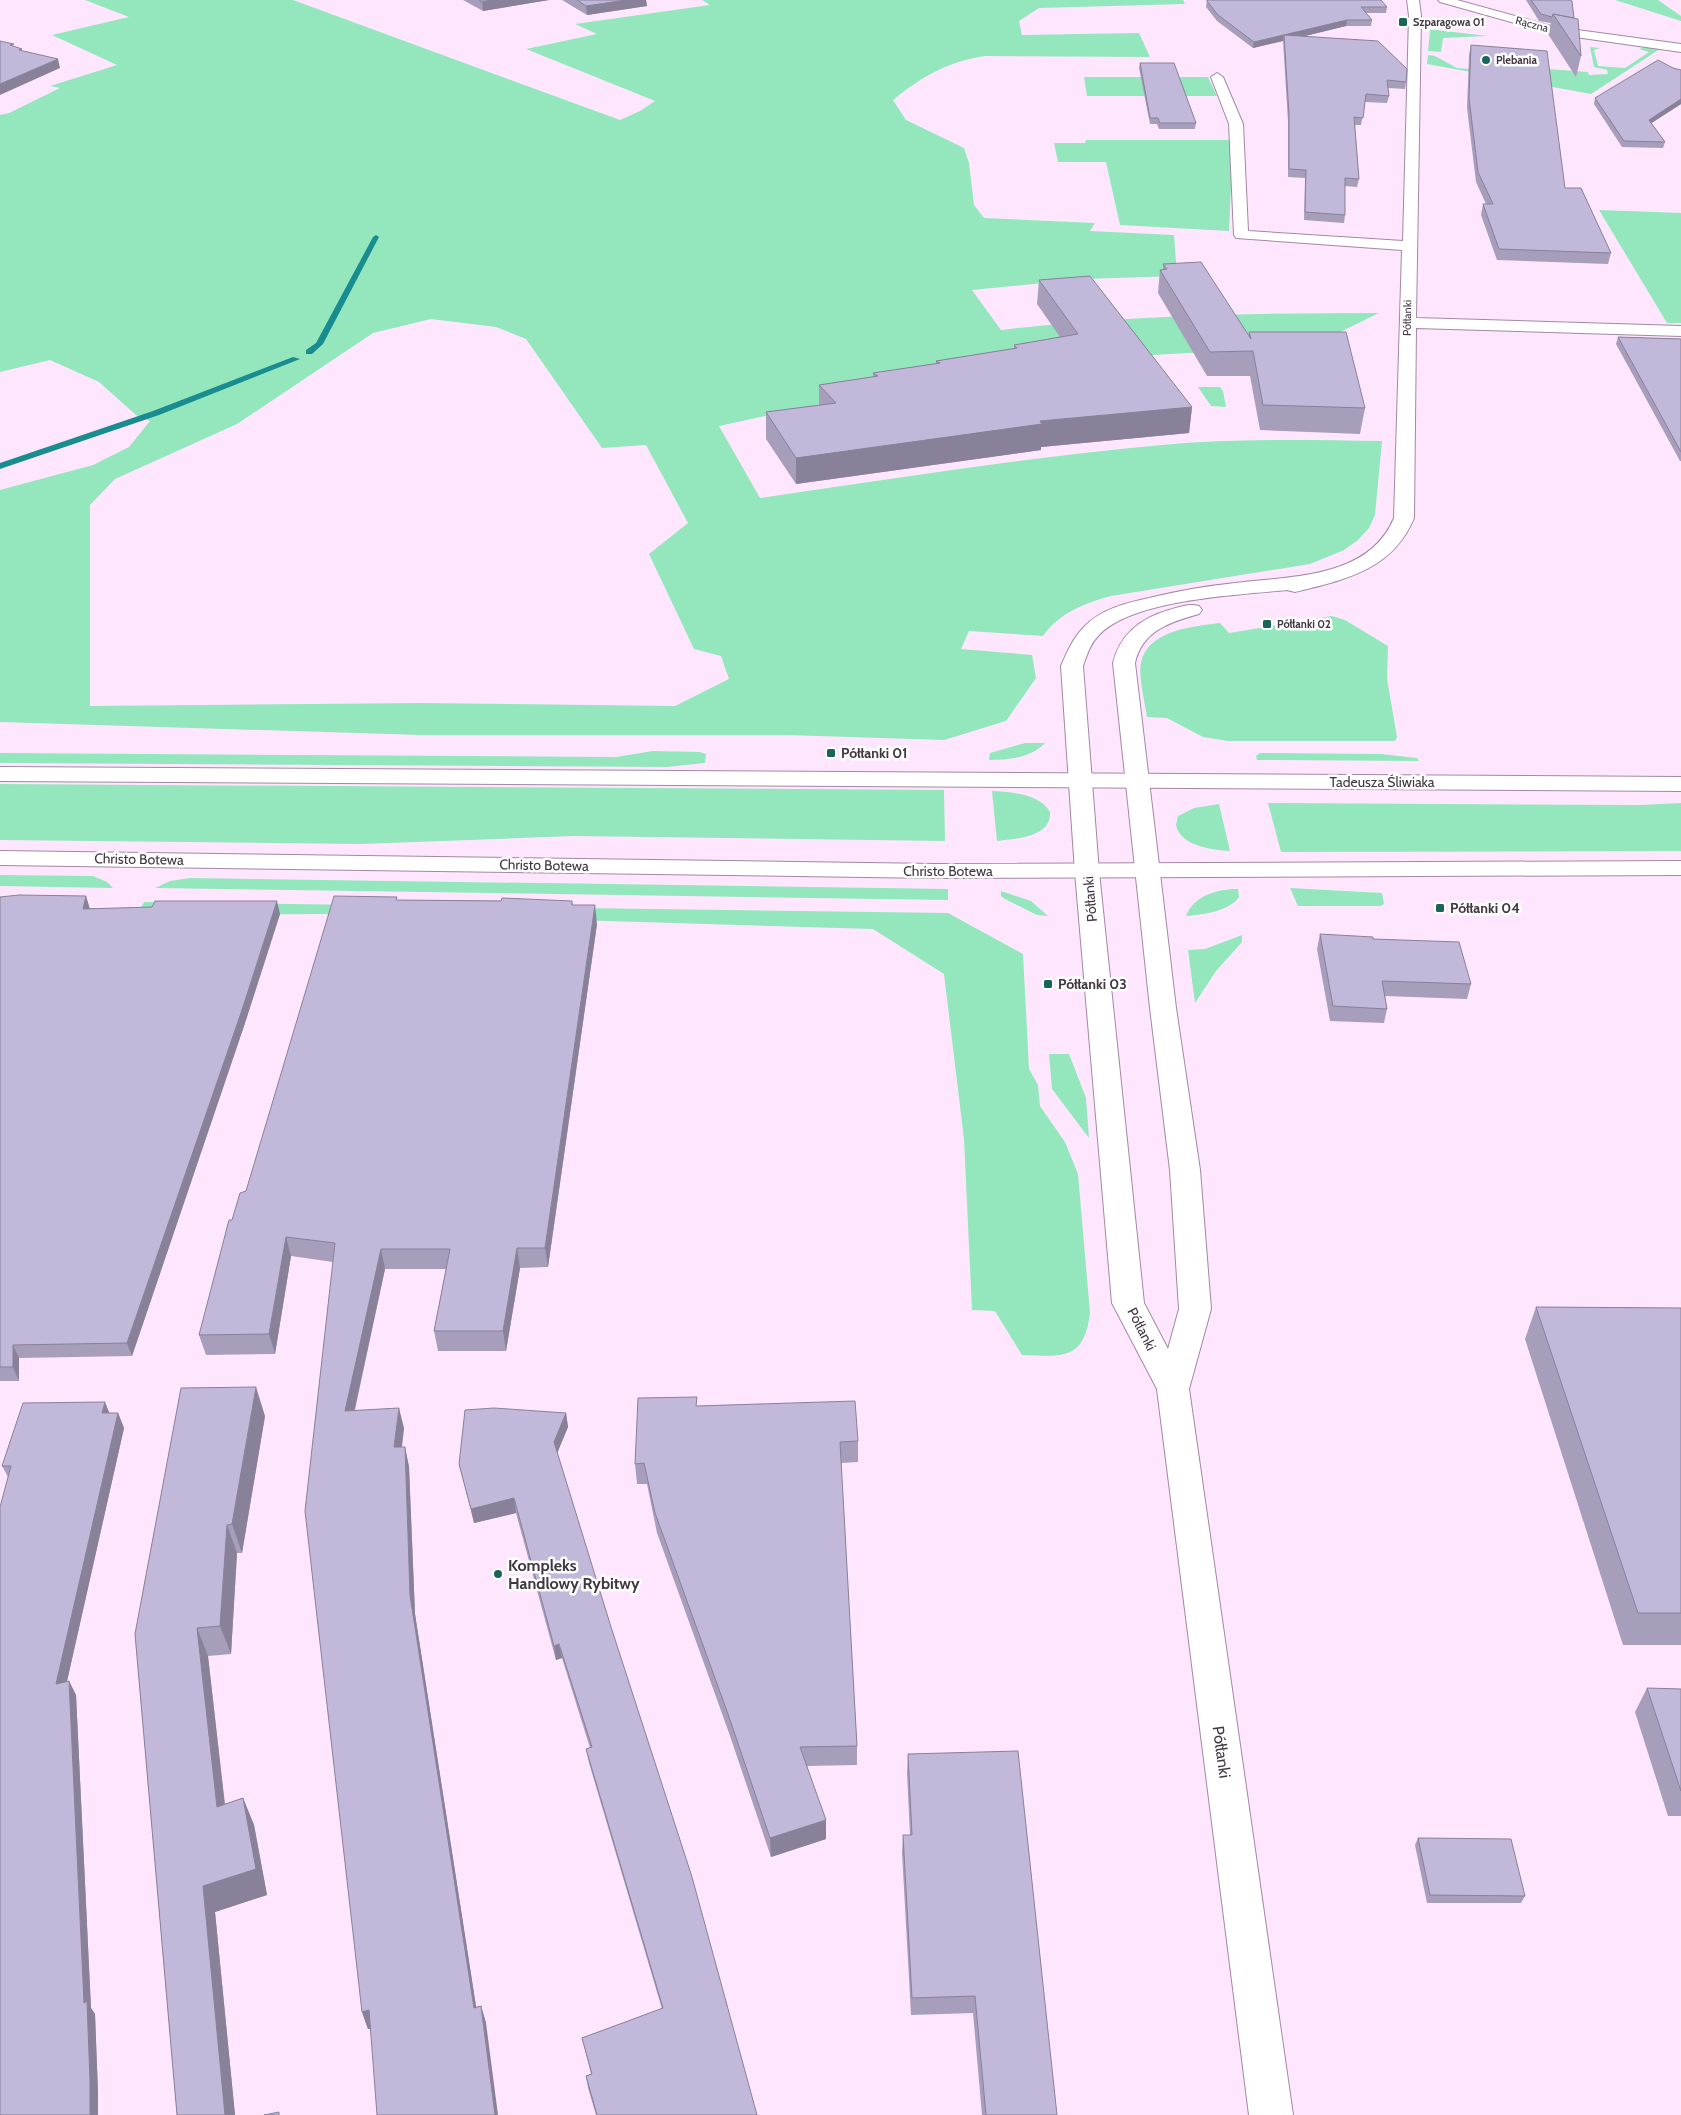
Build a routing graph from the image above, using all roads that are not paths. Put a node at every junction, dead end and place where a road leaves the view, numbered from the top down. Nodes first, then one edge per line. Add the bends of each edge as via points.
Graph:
1 (1413, 0) edge
2 (1444, 0) edge
3 (1681, 48) edge
4 (1217, 77) dead end
5 (1408, 246) junction
6 (1407, 323) junction
7 (1681, 332) edge
8 (1311, 582) junction
9 (0, 774) edge
10 (1082, 780) junction
11 (1138, 780) junction
12 (1681, 784) edge
13 (0, 858) edge
14 (1681, 868) edge
15 (1087, 872) junction
16 (1148, 872) junction
17 (1173, 1389) junction
18 (1271, 2115) edge

1 - 5 street, Półłanki
2 - 3 street, Rączna via 1554,30
4 - 5 street via 1236,124 1241,236
5 - 6 street, Półłanki
6 - 7 street
6 - 8 street, Półłanki via 1404,518 1401,529 1387,548 1374,557
8 - 10 street, Półłanki via 1234,589 1167,600 1126,610 1099,624 1080,644 1072,666
8 - 11 street, Półłanki via 1171,615 1150,625 1134,639 1126,652 1124,667
9 - 10 street
10 - 11 street, Tadeusza Śliwiaka
10 - 15 street, Półłanki
11 - 12 street, Tadeusza Śliwiaka
11 - 16 street, Półłanki
13 - 15 street, Christo Botewa
14 - 16 street
15 - 16 street
15 - 17 street, Półłanki via 1128,1303
16 - 17 street, Półłanki via 1185,1170 1195,1309
17 - 18 street, Półłanki

